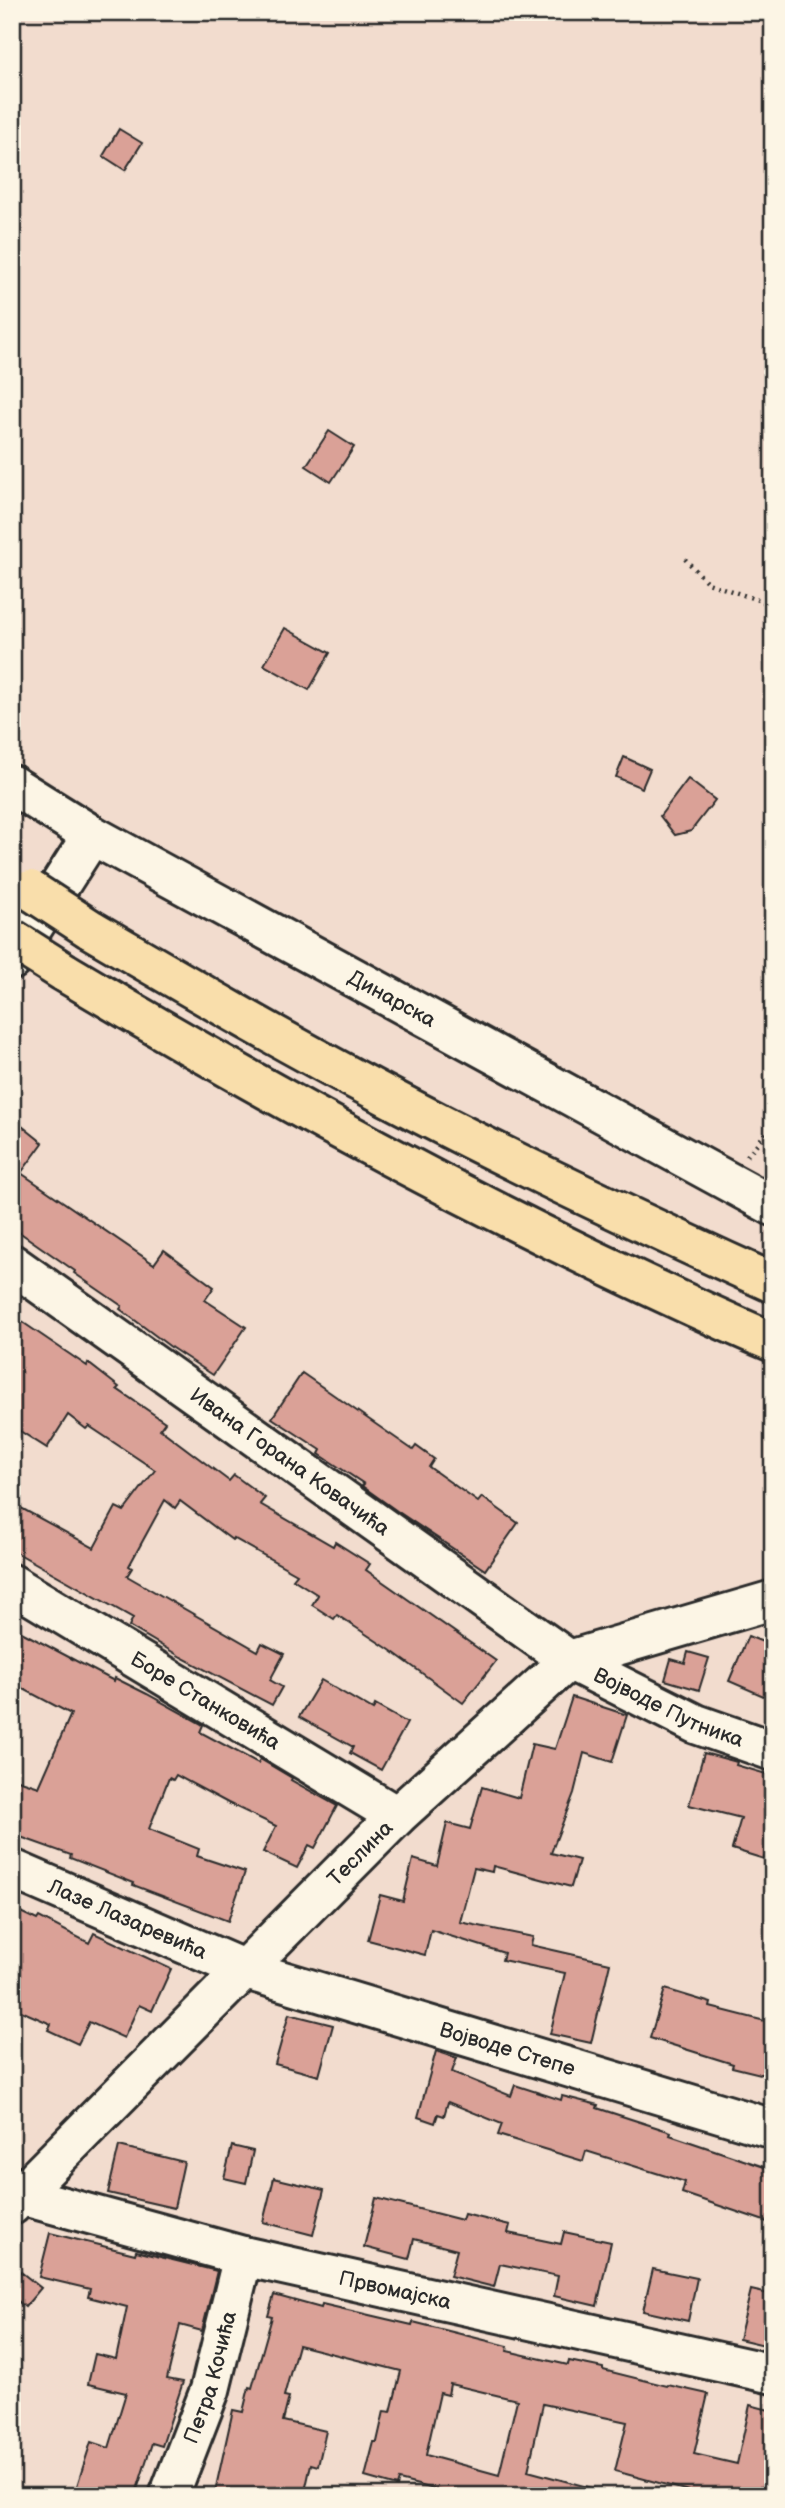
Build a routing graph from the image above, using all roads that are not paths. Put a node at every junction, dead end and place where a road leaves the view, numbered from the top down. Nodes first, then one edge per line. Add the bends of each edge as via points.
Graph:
1 (12, 785) edge
2 (92, 835) junction
3 (21, 884) edge
4 (12, 939) edge
5 (12, 960) edge
6 (773, 1206) edge
7 (12, 1264) edge
8 (773, 1283) edge
9 (773, 1342) edge
10 (12, 1584) edge
11 (773, 1600) edge
12 (569, 1660) junction
13 (773, 1751) edge
14 (397, 1816) junction
15 (12, 1869) edge
16 (243, 1969) junction
17 (773, 2129) edge
18 (16, 2200) edge
19 (243, 2256) junction
20 (773, 2374) edge
21 (169, 2496) edge

1 - 2 street, Динарска
2 - 5 street
2 - 6 street, Динарска
3 - 8 highway, bridge via 234,1013 382,1094
4 - 9 highway, bridge via 242,1076 406,1166
7 - 12 street, Ивана Горана Ковачића
10 - 14 street, Боре Станковића
11 - 12 street, Теслина
12 - 13 street, Војводе Путника via 696,1724
12 - 14 street, Теслина
14 - 16 street, Теслина
15 - 16 street, Лазе Лазаревића
16 - 17 street, Војводе Степе
16 - 18 street, Теслина
18 - 19 street, Првомајска
19 - 20 street, Првомајска
19 - 21 street, Петра Кочића via 210,2390

